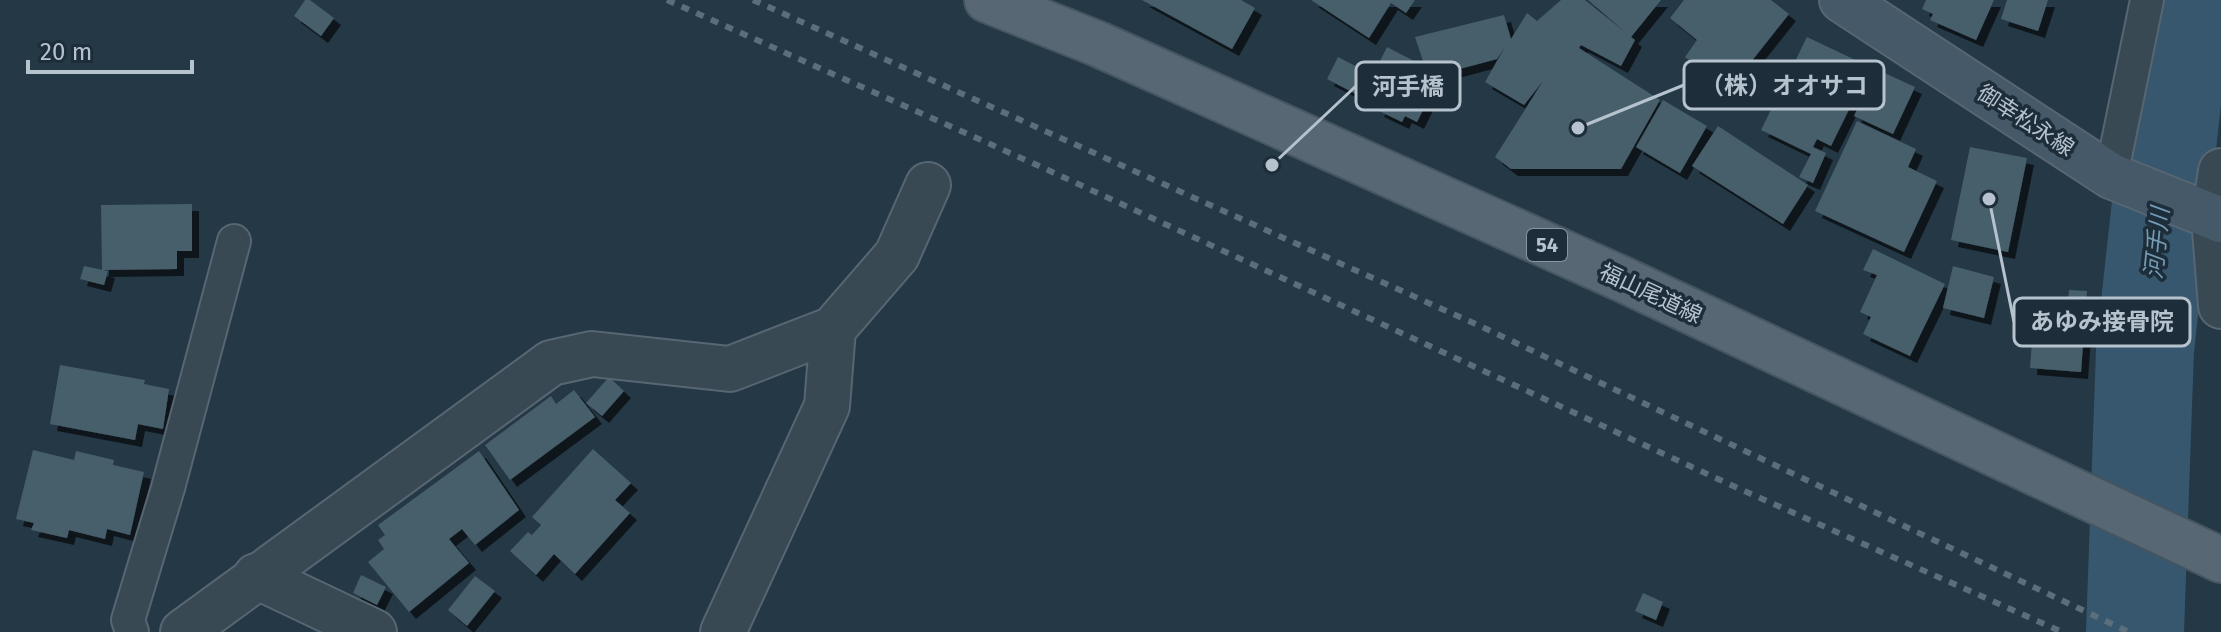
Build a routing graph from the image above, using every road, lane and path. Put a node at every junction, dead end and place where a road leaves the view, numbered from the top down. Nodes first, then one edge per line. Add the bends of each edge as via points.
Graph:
1 (987, 0) edge
2 (2147, 0) edge
3 (1868, 7) edge
4 (1050, 12) edge
5 (2221, 171) edge
6 (2120, 180) junction
7 (928, 185) dead end
8 (2209, 216) edge
9 (234, 241) dead end
10 (2221, 306) edge
11 (833, 329) junction
12 (2210, 555) edge
13 (256, 576) junction
14 (132, 632) edge
15 (183, 632) edge
16 (374, 632) edge
17 (723, 632) edge

1 - 4 main road, 福山尾道線 / 54
2 - 6 lane
3 - 6 main road, 御幸松永線
4 - 12 main road, 福山尾道線 / 54 via 1098,44 1607,272
5 - 8 street
6 - 8 main road, 御幸松永線
7 - 11 street via 897,255
8 - 10 street
9 - 14 lane via 128,620
11 - 13 street via 730,369 592,354 551,363
11 - 17 street via 827,406
13 - 15 street
13 - 16 street

